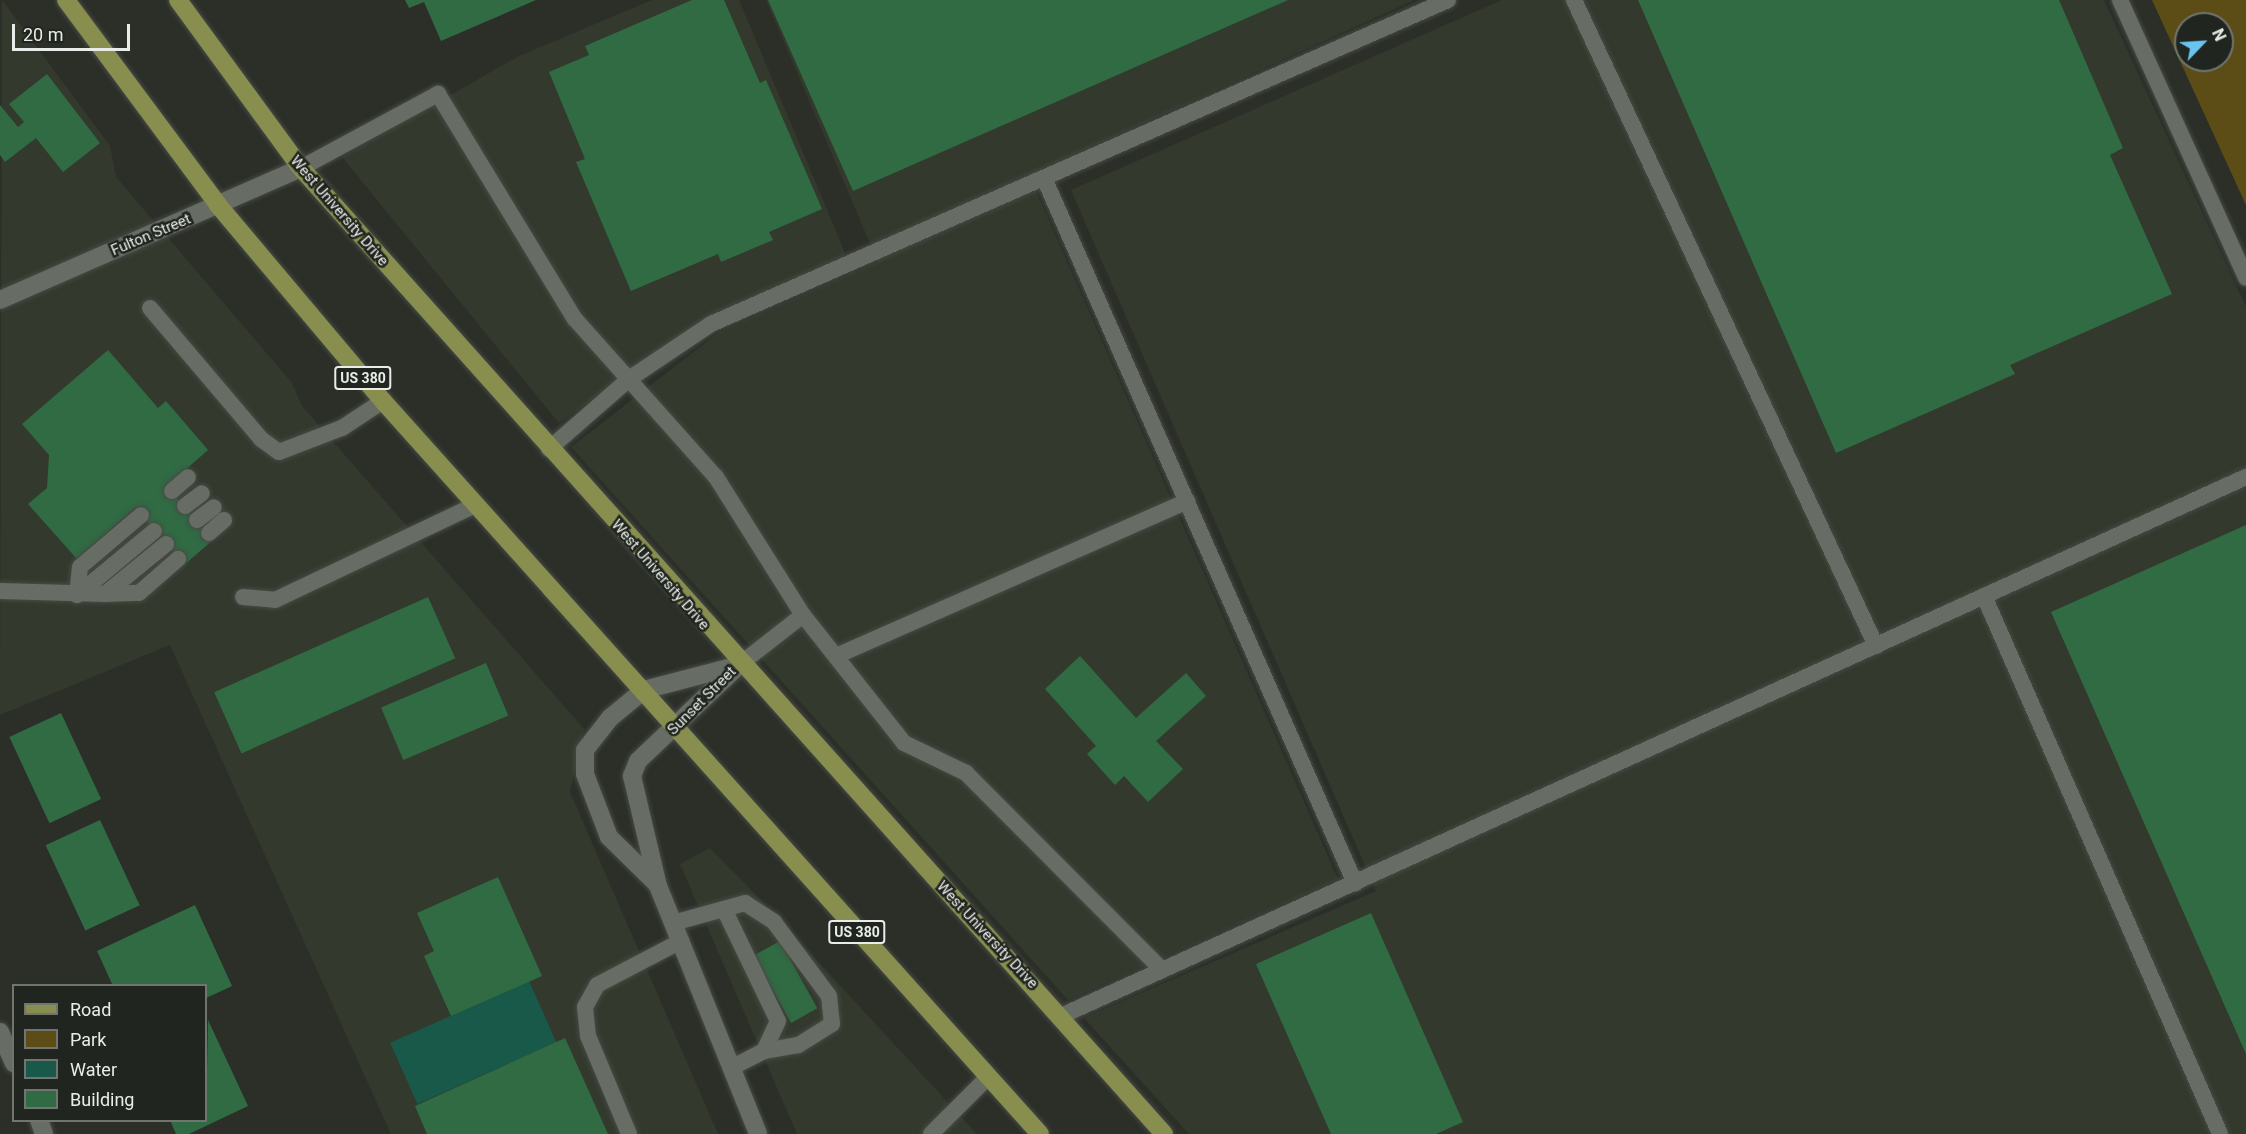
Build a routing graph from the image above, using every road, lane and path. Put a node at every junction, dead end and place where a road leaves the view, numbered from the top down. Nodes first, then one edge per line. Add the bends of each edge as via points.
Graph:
1 (66, 0) edge
2 (178, 0) edge
3 (1448, 0) edge
4 (1574, 0) edge
5 (2120, 0) edge
6 (301, 168) junction
7 (1044, 178) junction
8 (218, 205) junction
9 (2246, 278) edge
10 (0, 300) edge
11 (150, 309) dead end
12 (628, 379) junction
13 (382, 401) junction
14 (549, 449) junction
15 (188, 477) dead end
16 (2246, 477) edge
17 (172, 490) dead end
18 (202, 494) dead end
19 (1186, 501) junction
20 (475, 505) junction
21 (186, 506) dead end
22 (141, 515) dead end
23 (197, 520) dead end
24 (154, 531) dead end
25 (209, 534) dead end
26 (166, 544) dead end
27 (178, 559) dead end
28 (0, 591) edge
29 (105, 594) junction
30 (76, 595) junction
31 (1984, 596) junction
32 (243, 597) dead end
33 (803, 615) junction
34 (1876, 646) junction
35 (836, 656) junction
36 (739, 664) junction
37 (644, 690) junction
38 (675, 730) junction
39 (1355, 883) junction
40 (658, 886) junction
41 (724, 909) junction
42 (673, 923) junction
43 (681, 941) junction
44 (1162, 970) junction
45 (1060, 1016) junction
46 (0, 1032) edge
47 (764, 1051) junction
48 (12, 1059) edge
49 (731, 1068) junction
50 (988, 1077) junction
51 (629, 1134) edge
52 (758, 1134) edge
53 (931, 1134) edge
54 (1040, 1134) edge
55 (1164, 1134) edge
56 (2220, 1134) edge

1 - 8 main road, US 380
2 - 6 main road, West University Drive
3 - 7 lane
4 - 34 lane
5 - 9 lane
6 - 8 street, Fulton Street
6 - 12 lane via 438,94 575,319
6 - 14 main road, West University Drive
7 - 12 lane via 711,324
7 - 19 lane
8 - 10 street, Fulton Street
8 - 13 main road, US 380
11 - 13 lane via 261,439 279,452 342,428
12 - 14 lane
12 - 33 lane via 716,477
13 - 20 main road, US 380
14 - 36 main road, West University Drive
15 - 17 lane
16 - 31 lane
18 - 21 lane
19 - 35 lane
19 - 39 lane
20 - 32 lane via 275,600
20 - 37 main road, US 380
22 - 30 lane via 80,567
23 - 25 lane via 219,513
24 - 30 lane
26 - 29 lane
27 - 29 lane via 139,593
28 - 30 lane
29 - 30 lane
31 - 34 lane
31 - 56 lane
33 - 35 lane
33 - 36 lane
34 - 39 lane
35 - 44 lane via 904,743 966,773
36 - 37 street, Sunset Street
36 - 38 street, Sunset Street
36 - 45 main road, West University Drive
37 - 38 main road, US 380
37 - 40 street, Sunset Street via 585,750 585,774 609,837
38 - 40 street, Sunset Street via 638,760 632,776
38 - 50 main road, US 380
39 - 44 lane
40 - 42 street, Sunset Street
41 - 42 lane
41 - 47 lane via 778,1021
41 - 47 lane via 745,903 774,922 829,996 831,1024 798,1045
42 - 43 street, Sunset Street
43 - 49 street, Sunset Street
43 - 51 lane via 597,985 585,1007 588,1036
44 - 45 lane
45 - 55 main road, West University Drive
46 - 48 street
47 - 49 lane
49 - 52 street, Sunset Street
50 - 53 lane
50 - 54 main road, US 380

